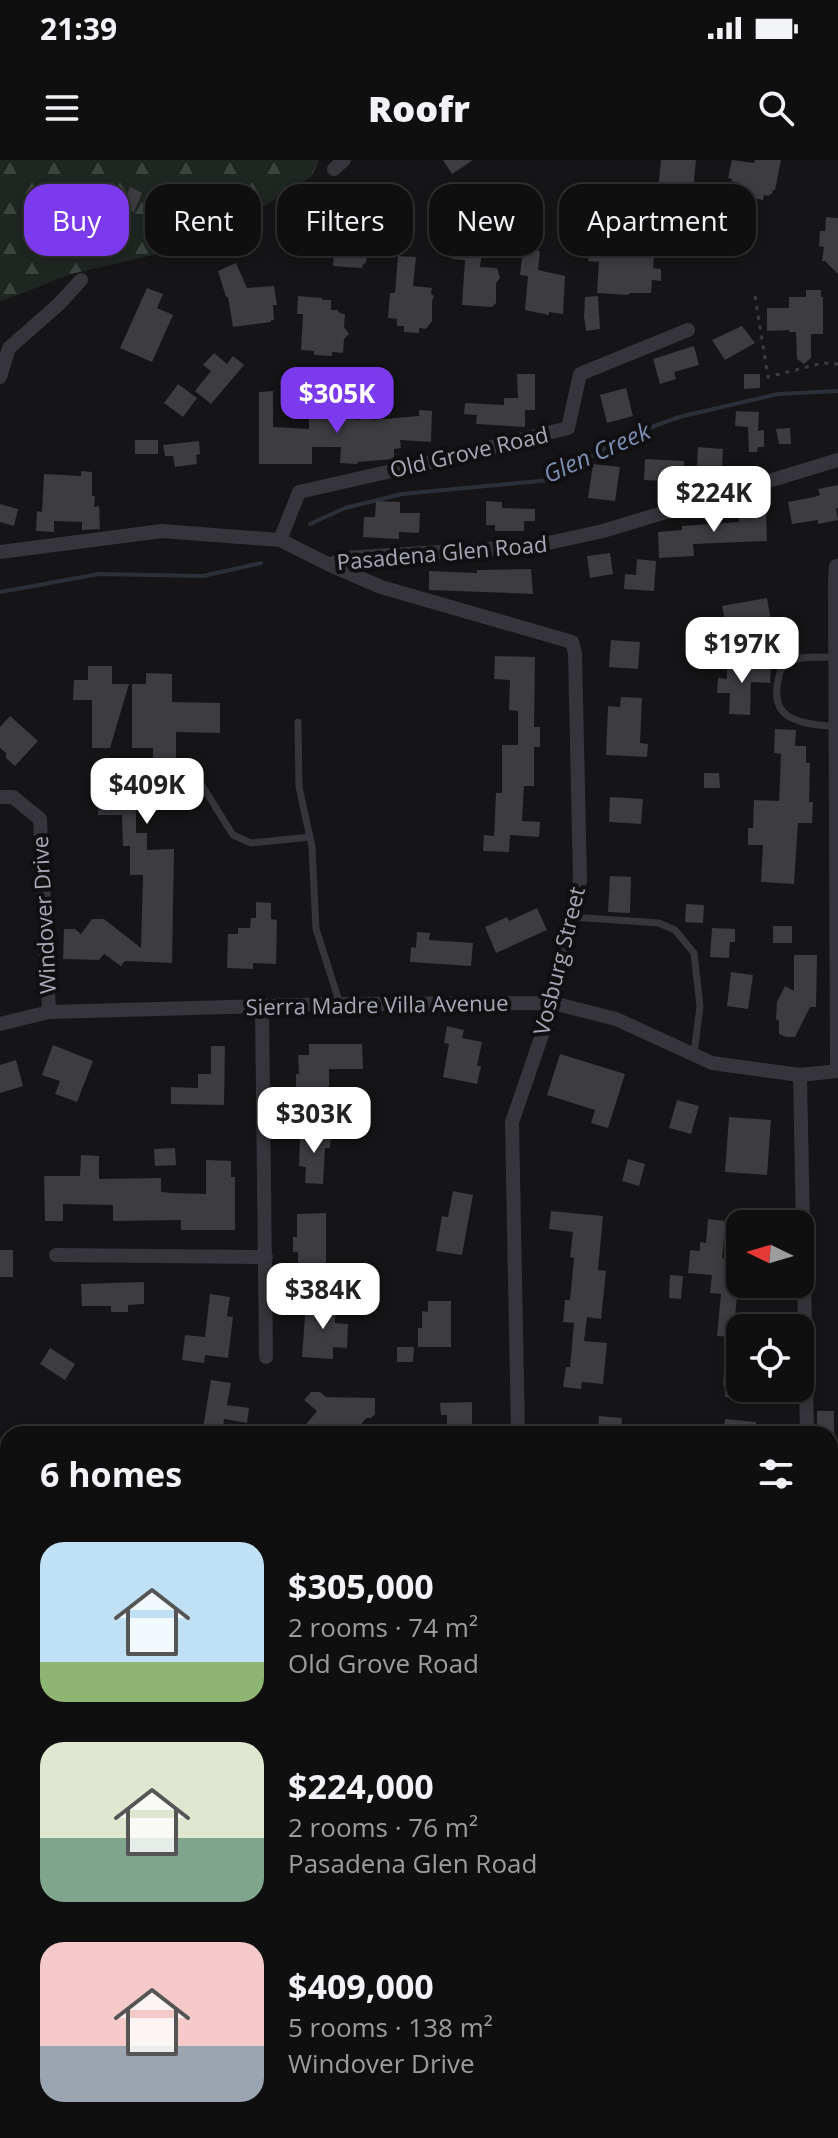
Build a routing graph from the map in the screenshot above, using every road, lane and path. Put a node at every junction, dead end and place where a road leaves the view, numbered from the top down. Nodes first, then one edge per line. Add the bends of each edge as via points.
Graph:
1 (81, 280) dead end
2 (755, 296) dead end
3 (688, 330) dead end
4 (838, 364) edge
5 (0, 377) edge
6 (834, 461) edge
7 (280, 540) junction
8 (0, 552) edge
9 (330, 565) junction
10 (836, 574) edge
11 (835, 657) junction
12 (298, 722) dead end
13 (836, 727) junction
14 (192, 766) dead end
15 (0, 797) edge
16 (310, 837) junction
17 (571, 917) junction
18 (553, 1003) junction
19 (340, 1004) junction
20 (262, 1007) junction
21 (49, 1012) junction
22 (0, 1024) edge
23 (694, 1054) junction
24 (838, 1071) edge
25 (800, 1075) junction
26 (56, 1255) dead end
27 (266, 1257) junction
28 (266, 1357) dead end
29 (518, 1426) edge
30 (807, 1426) edge

1 - 5 street via 9,348
2 - 4 path via 768,377
3 - 7 street, Old Grove Road via 580,374 568,428 299,492
6 - 9 street, Pasadena Glen Road via 603,531 535,546 344,558
7 - 8 street, Pasadena Glen Road via 162,531
7 - 9 street, Pasadena Glen Road
9 - 17 street, Vosburg Street via 381,587 572,642 580,880
10 - 11 street
11 - 13 street
11 - 13 lane via 794,659 784,665 776,691 778,708 789,717
12 - 16 lane via 299,787
13 - 24 street
14 - 16 lane via 233,835 251,843
15 - 21 street, Windover Drive via 13,797 40,819
16 - 19 lane via 316,929
17 - 18 street, Vosburg Street
17 - 23 lane via 659,923 675,930 694,953 700,1006
18 - 19 street, Sierra Madre Villa Avenue
18 - 23 street, Sierra Madre Villa Avenue via 616,1019
18 - 29 street, Vosburg Street via 512,1122
19 - 20 street, Sierra Madre Villa Avenue
20 - 21 street, Sierra Madre Villa Avenue
20 - 27 street
21 - 22 street, Sierra Madre Villa Avenue
23 - 25 street, Sierra Madre Villa Avenue via 712,1063
24 - 25 street, Sierra Madre Villa Avenue
25 - 30 street
26 - 27 street
27 - 28 street

